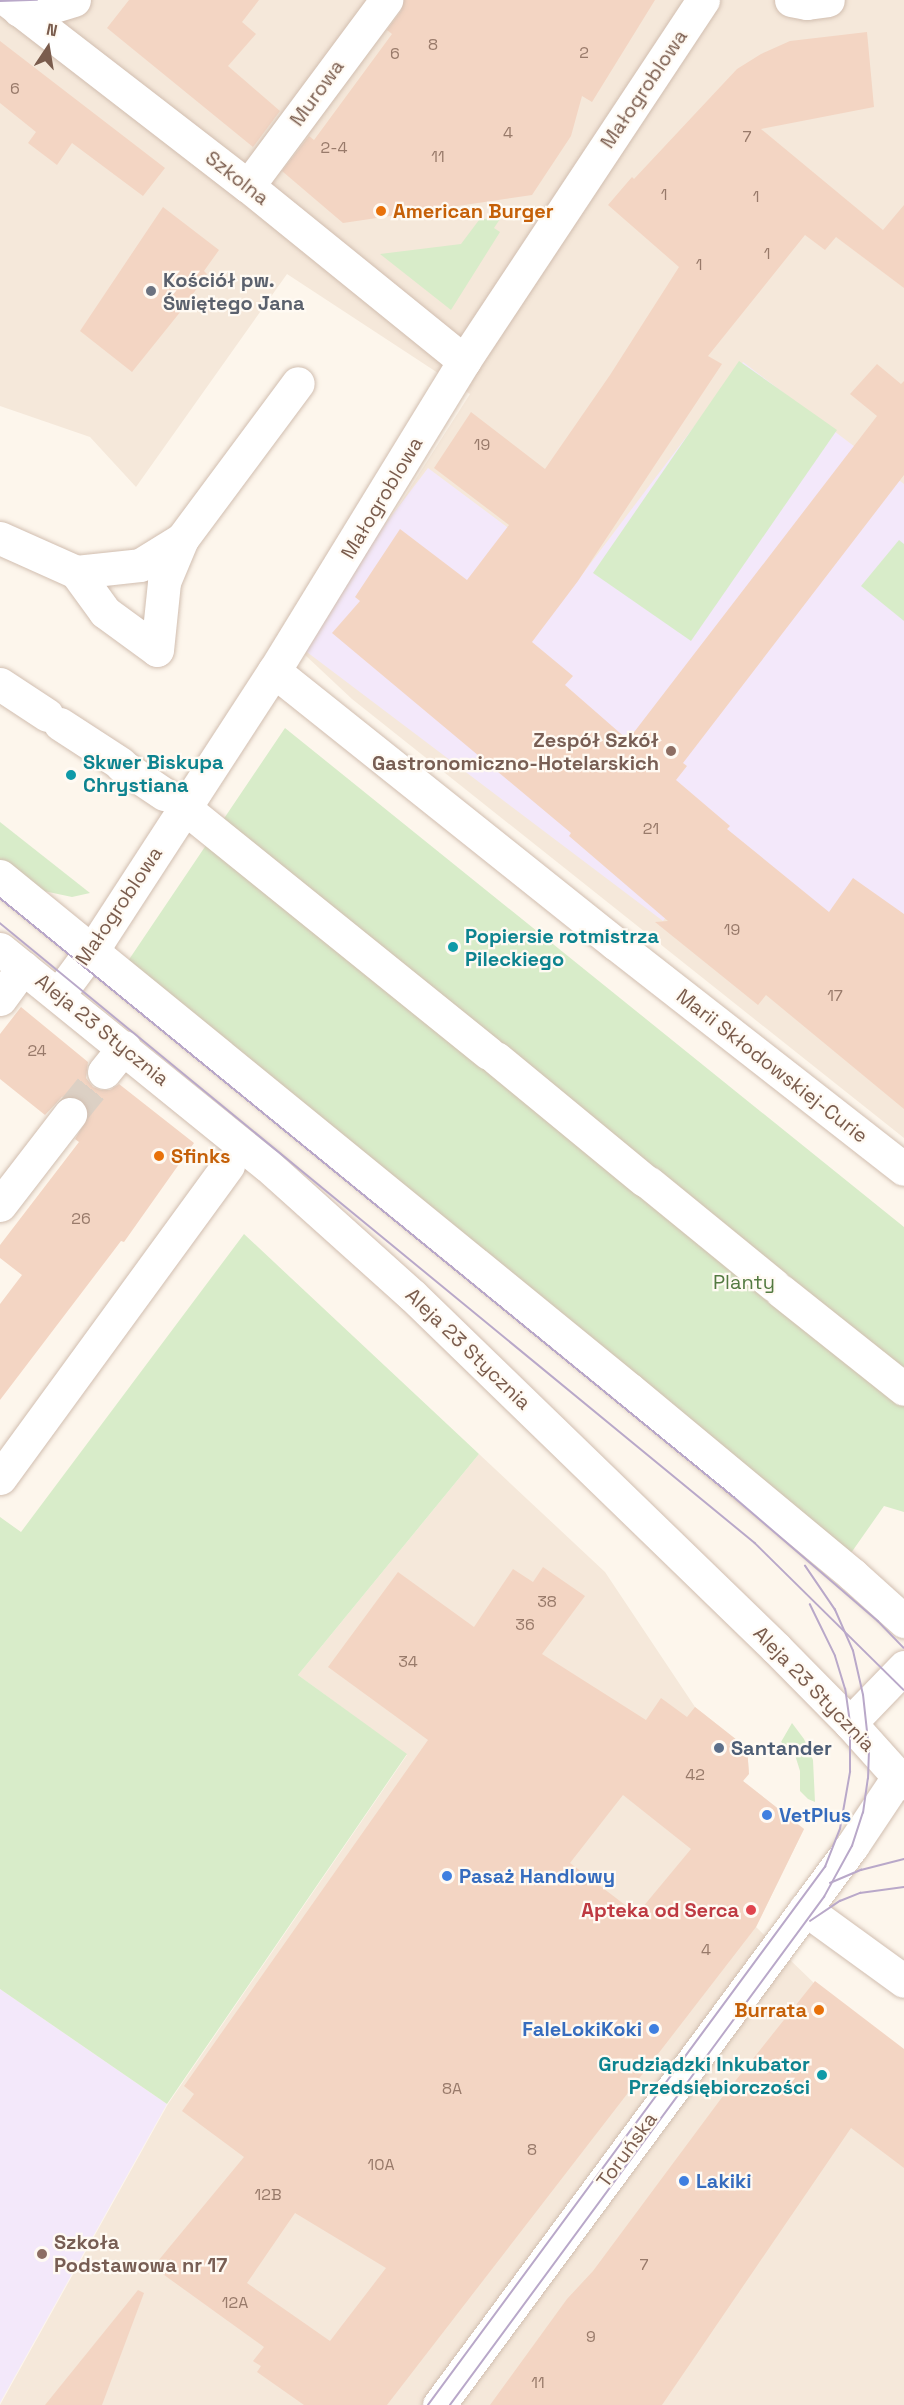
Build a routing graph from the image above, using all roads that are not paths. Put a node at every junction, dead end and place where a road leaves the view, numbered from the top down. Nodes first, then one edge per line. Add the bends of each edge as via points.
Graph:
1 (74, 0) edge
2 (386, 0) edge
3 (703, 0) edge
4 (791, 0) edge
5 (828, 0) edge
6 (13, 5) edge
7 (248, 186) junction
8 (464, 361) junction
9 (298, 383) dead end
10 (0, 538) edge
11 (182, 539) junction
12 (76, 572) junction
13 (274, 671) junction
14 (0, 684) edge
15 (164, 794) dead end
16 (196, 818) dead end
17 (0, 876) edge
18 (92, 950) junction
19 (12, 958) edge
20 (58, 994) junction
21 (0, 999) edge
22 (124, 1047) junction
23 (104, 1072) tunnel mouth
24 (70, 1114) tunnel mouth
25 (228, 1165) dead end
26 (904, 1169) edge
27 (0, 1205) edge
28 (904, 1389) edge
29 (0, 1478) edge
30 (904, 1621) edge
31 (904, 1667) edge
32 (850, 1723) junction
33 (901, 1780) edge
34 (805, 1909) junction
35 (904, 1981) edge
36 (440, 2405) edge

1 - 6 street via 51,8
2 - 7 street, Murowa
3 - 8 street, Małogroblowa
4 - 5 street
6 - 7 street, Szkolna
7 - 8 street, Szkolna
8 - 13 street, Małogroblowa
9 - 11 street
10 - 12 street
11 - 12 street via 140,565
11 - 12 street via 164,582 154,657 105,612
13 - 18 street, Małogroblowa
13 - 26 street, Marii Skłodowskiej-Curie
14 - 15 street
16 - 28 street
17 - 18 street
18 - 20 street, Małogroblowa
18 - 30 street via 629,1389
19 - 20 street, Aleja 23 Stycznia
19 - 21 street
20 - 22 street, Aleja 23 Stycznia
22 - 23 street
22 - 32 street, Aleja 23 Stycznia via 267,1165 412,1295
24 - 27 street
25 - 29 street
31 - 32 street
32 - 33 street, Aleja 23 Stycznia
33 - 34 street, Toruńska
34 - 35 street
34 - 36 street, Toruńska

